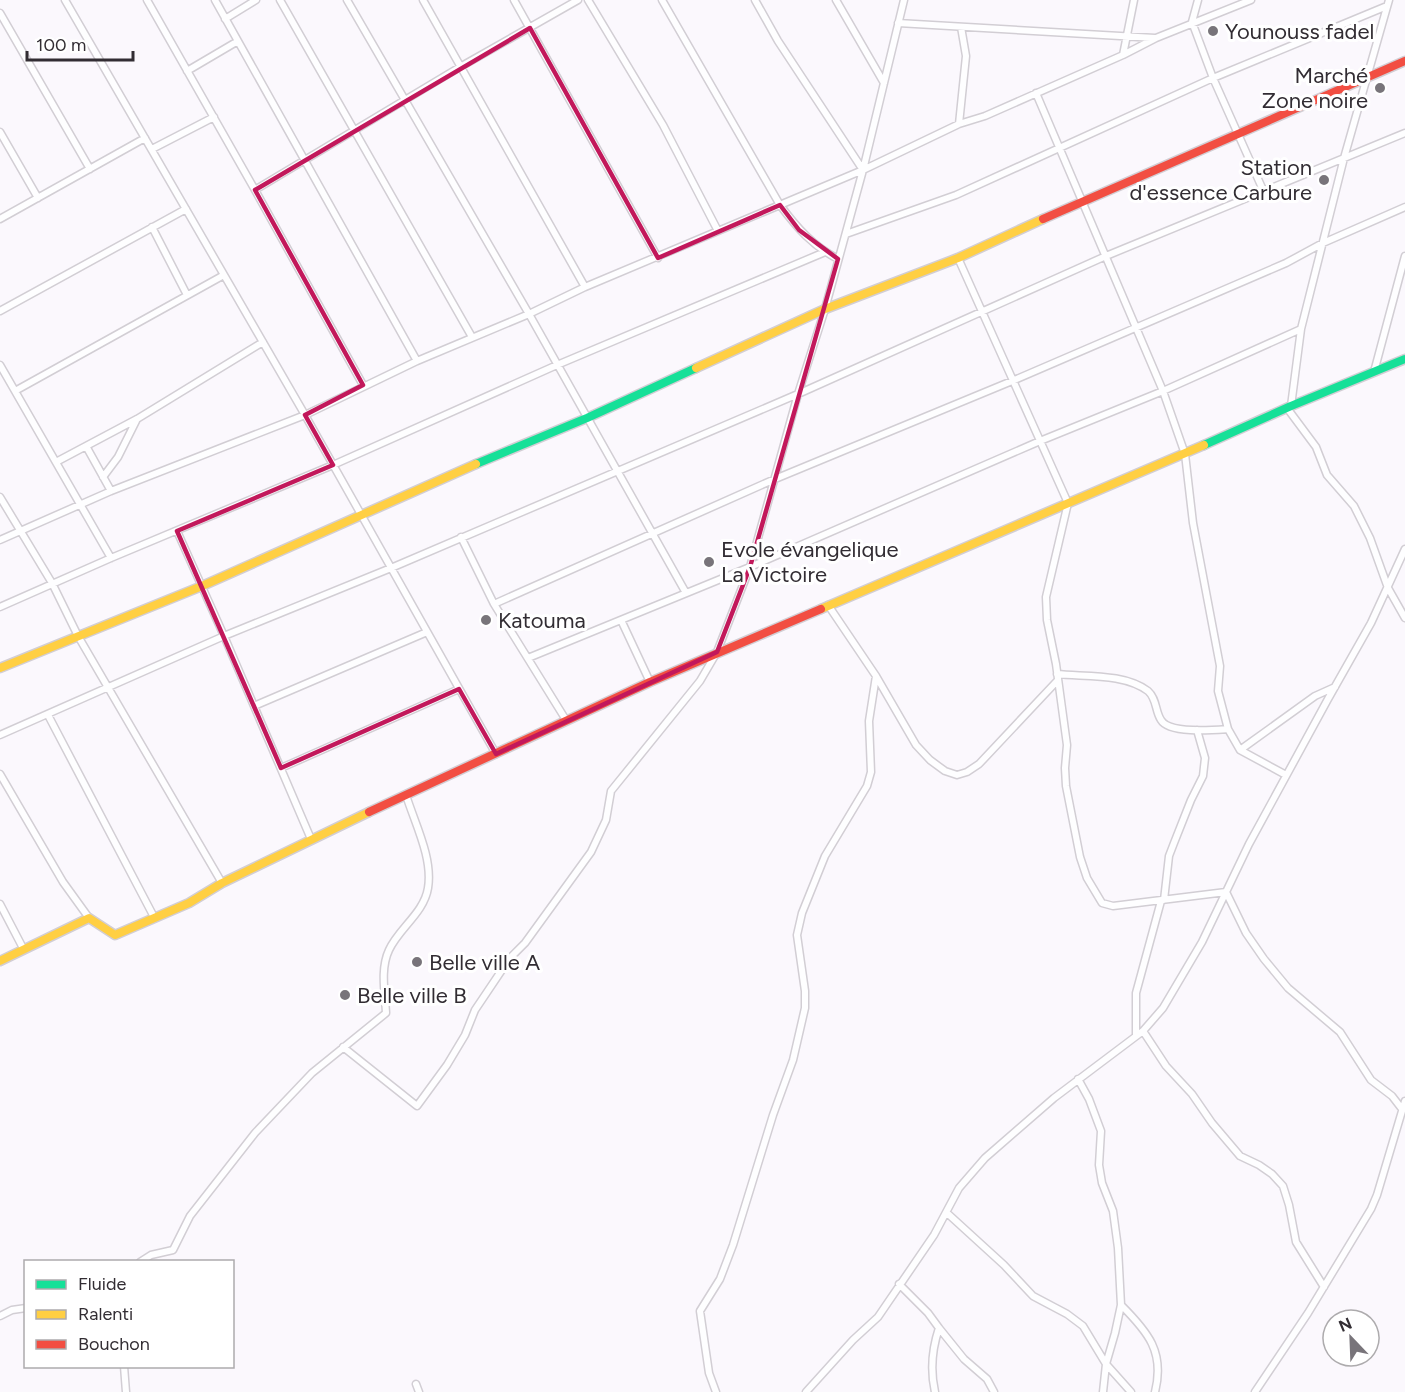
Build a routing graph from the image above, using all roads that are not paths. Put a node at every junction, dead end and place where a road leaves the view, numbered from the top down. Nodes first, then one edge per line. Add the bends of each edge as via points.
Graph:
1 (65, 0) edge
2 (147, 0) edge
3 (214, 0) edge
4 (256, 0) edge
5 (280, 0) edge
6 (347, 0) edge
7 (423, 0) edge
8 (514, 0) edge
9 (578, 0) edge
10 (588, 0) edge
11 (662, 0) edge
12 (755, 0) edge
13 (836, 0) edge
14 (904, 0) edge
15 (1134, 0) edge
16 (1198, 0) edge
17 (1251, 0) edge
18 (1388, 3) edge
19 (0, 13) edge
20 (225, 19) junction
21 (1192, 22) junction
22 (898, 23) junction
23 (961, 27) junction
24 (530, 28) junction
25 (1126, 35) junction
26 (1156, 38) junction
27 (238, 41) junction
28 (1123, 55) junction
29 (1405, 61) edge
30 (460, 67) junction
31 (187, 71) junction
32 (1367, 76) junction
33 (1213, 78) junction
34 (884, 83) junction
35 (1036, 93) junction
36 (405, 100) junction
37 (214, 117) junction
38 (959, 124) junction
39 (356, 130) junction
40 (0, 132) edge
41 (1238, 133) junction
42 (1405, 133) edge
43 (145, 138) junction
44 (152, 149) junction
45 (1060, 149) junction
46 (1344, 158) junction
47 (306, 161) junction
48 (90, 169) junction
49 (863, 170) junction
50 (255, 190) junction
51 (1263, 190) junction
52 (38, 198) junction
53 (1082, 201) junction
54 (780, 205) junction
55 (1405, 207) edge
56 (186, 209) junction
57 (0, 219) edge
58 (152, 227) junction
59 (718, 231) junction
60 (846, 234) junction
61 (1323, 243) junction
62 (825, 252) junction
63 (1106, 256) junction
64 (1405, 256) edge
65 (658, 258) junction
66 (958, 258) junction
67 (838, 259) junction
68 (224, 274) junction
69 (585, 287) junction
70 (188, 295) junction
71 (825, 309) junction
72 (0, 311) edge
73 (984, 312) junction
74 (529, 314) junction
75 (1136, 327) junction
76 (1301, 329) junction
77 (472, 337) junction
78 (263, 342) junction
79 (1405, 359) edge
80 (417, 361) junction
81 (0, 365) edge
82 (557, 365) junction
83 (1374, 372) junction
84 (1012, 381) junction
85 (363, 385) junction
86 (15, 391) junction
87 (1163, 391) junction
88 (798, 394) junction
89 (1289, 407) junction
90 (305, 415) junction
91 (587, 418) junction
92 (137, 419) junction
93 (1040, 441) junction
94 (86, 446) junction
95 (1185, 454) junction
96 (56, 462) junction
97 (333, 465) junction
98 (617, 471) junction
99 (103, 477) junction
100 (775, 479) junction
101 (111, 491) junction
102 (0, 497) edge
103 (1068, 503) junction
104 (81, 504) junction
105 (362, 516) junction
106 (21, 531) junction
107 (177, 531) junction
108 (652, 534) junction
109 (461, 537) junction
110 (0, 540) edge
111 (1405, 549) edge
112 (111, 558) junction
113 (750, 567) junction
114 (391, 568) junction
115 (52, 584) junction
116 (202, 586) junction
117 (1388, 588) junction
118 (686, 593) junction
119 (494, 604) junction
120 (828, 605) junction
121 (0, 607) edge
122 (1405, 618) edge
123 (621, 620) junction
124 (427, 632) junction
125 (78, 636) junction
126 (224, 636) junction
127 (717, 652) junction
128 (528, 658) junction
129 (0, 668) edge
130 (876, 676) junction
131 (1057, 677) junction
132 (650, 682) junction
133 (108, 687) junction
134 (1335, 687) junction
135 (459, 689) junction
136 (254, 706) junction
137 (48, 715) junction
138 (566, 720) junction
139 (1228, 729) junction
140 (1197, 730) junction
141 (0, 735) edge
142 (1240, 750) junction
143 (496, 754) junction
144 (281, 768) junction
145 (0, 774) edge
146 (1286, 775) junction
147 (406, 795) junction
148 (311, 839) junction
149 (222, 883) junction
150 (1226, 892) junction
151 (1162, 900) junction
152 (0, 904) edge
153 (154, 917) junction
154 (89, 918) junction
155 (24, 950) junction
156 (0, 961) edge
157 (1143, 1031) junction
158 (1136, 1036) junction
159 (343, 1047) junction
160 (1078, 1079) junction
161 (1405, 1101) edge
162 (1402, 1109) junction
163 (947, 1214) junction
164 (150, 1258) edge
165 (900, 1284) junction
166 (1324, 1287) junction
167 (1120, 1305) junction
168 (24, 1308) edge
169 (0, 1316) edge
170 (939, 1328) junction
171 (1106, 1364) junction
172 (124, 1368) edge
173 (417, 1384) dead end
174 (126, 1392) edge
175 (419, 1392) edge
176 (716, 1392) edge
177 (806, 1392) edge
178 (935, 1392) edge
179 (994, 1392) edge
180 (1103, 1392) edge
181 (1131, 1392) edge
182 (1155, 1392) edge
183 (1255, 1392) edge

1 - 43 street
2 - 31 street
3 - 20 street
4 - 20 street
5 - 39 street
6 - 36 street
7 - 30 street
8 - 24 street
9 - 24 street
10 - 59 street via 663,125
11 - 54 street
12 - 49 street via 778,42
13 - 34 street
14 - 22 street
15 - 25 street
16 - 21 street
17 - 21 street
18 - 32 street
18 - 33 street
19 - 48 street
20 - 27 street
21 - 26 street
21 - 33 street
22 - 23 street
22 - 34 street
23 - 25 street
23 - 38 street via 966,56
24 - 30 street
24 - 65 street
25 - 26 street
25 - 28 street
26 - 28 street
27 - 31 street
27 - 47 street
28 - 35 street
29 - 32 street
30 - 36 street
30 - 69 street
31 - 37 street
32 - 41 street
32 - 46 street
33 - 41 street
33 - 45 street
34 - 49 street
35 - 38 street
35 - 45 street
36 - 39 street
36 - 74 street
37 - 44 street
37 - 50 street
38 - 49 street
39 - 47 street
39 - 77 street
40 - 52 street
41 - 51 street
41 - 53 street
42 - 46 street
43 - 44 street
43 - 48 street
44 - 56 street
45 - 53 street
45 - 60 street via 956,195
46 - 51 street
46 - 61 street
47 - 50 street
47 - 80 street
48 - 52 street
49 - 54 street
49 - 60 street
50 - 85 street
51 - 63 street
52 - 57 street
53 - 63 street
53 - 66 street
54 - 59 street
54 - 62 street via 799,230
55 - 61 street
56 - 58 street
56 - 68 street
58 - 70 street
58 - 72 street
59 - 65 street
60 - 67 street
61 - 75 street
61 - 76 street
62 - 67 street
62 - 82 street
63 - 73 street
63 - 75 street
64 - 83 street
65 - 69 street
66 - 71 street
66 - 73 street
67 - 71 street
68 - 70 street
68 - 78 street
69 - 74 street
70 - 86 street
71 - 88 street
71 - 91 street
73 - 84 street
73 - 88 street
74 - 77 street
74 - 82 street
75 - 84 street
75 - 87 street
76 - 87 street
76 - 89 street
77 - 80 street
78 - 90 street
78 - 92 street
79 - 83 street
80 - 85 street
81 - 86 street
82 - 91 street
82 - 97 street
83 - 89 street
84 - 93 street
84 - 100 street
85 - 90 street
86 - 96 street
87 - 93 street
87 - 95 street
88 - 98 street
88 - 100 street
89 - 95 street
89 - 117 street via 1316,447 1327,475 1354,506
90 - 97 street
90 - 101 street
91 - 98 street
91 - 105 street
92 - 94 street
92 - 99 street
93 - 103 street
93 - 113 street
94 - 96 street
94 - 99 street
95 - 103 street
95 - 139 street via 1193,523 1220,666 1218,691
96 - 104 street
97 - 105 street
97 - 107 street
98 - 108 street
98 - 109 street
99 - 101 street
100 - 108 street
100 - 113 street
101 - 104 street
102 - 106 street
103 - 120 street
103 - 131 street via 1046,597
104 - 106 street
104 - 112 street
105 - 114 street
105 - 116 street
106 - 110 street
106 - 115 street
107 - 112 street
107 - 116 street
108 - 118 street
108 - 119 street
109 - 114 street
109 - 119 street
111 - 117 street
112 - 115 street
113 - 118 street
113 - 127 street
114 - 124 street
114 - 126 street
115 - 121 street
115 - 125 street
116 - 125 street
116 - 126 street
117 - 122 street
117 - 134 street
118 - 123 street
119 - 128 street
120 - 127 street
120 - 130 street
123 - 128 street
123 - 132 street
124 - 135 street
124 - 136 street
125 - 129 street
125 - 133 street
126 - 133 street
126 - 136 street
127 - 132 street
127 - 159 street via 700,681 611,791 606,820 591,852 510,958 475,1010 447,1065 417,1106
128 - 138 street
130 - 131 street via 916,745 945,771 957,775 979,764
130 - 176 street via 867,786 825,856 797,935 806,1008 793,1060 733,1245 720,1278 700,1311 709,1373
131 - 140 street via 1129,682 1153,698 1164,725
131 - 151 street via 1067,745 1066,786 1087,878 1102,903 1113,906
132 - 138 street
133 - 137 street
133 - 149 street
134 - 142 street via 1315,696
134 - 146 street
135 - 143 street
135 - 144 street
136 - 144 street
137 - 141 street
137 - 153 street
138 - 143 street
139 - 140 street
139 - 142 street
140 - 151 street via 1205,758 1203,776 1174,843
142 - 146 street
143 - 147 street
144 - 148 street
145 - 154 street via 63,882
146 - 150 street
147 - 148 street
147 - 159 street via 429,868 428,890 388,952 386,1013
148 - 149 street
149 - 153 street via 189,903
150 - 151 street
150 - 157 street via 1173,992
150 - 162 street via 1264,959 1288,988 1340,1032 1371,1080
151 - 158 street via 1136,993
152 - 155 street
153 - 154 street via 115,935
154 - 155 street
155 - 156 street
157 - 158 street
157 - 166 street via 1166,1066 1240,1156 1272,1174 1283,1186 1296,1242
158 - 160 street
159 - 164 street via 312,1073 255,1133 190,1216 173,1250
160 - 163 street via 985,1158 958,1188
160 - 167 street via 1101,1131 1099,1166 1113,1211
161 - 162 street
162 - 166 street via 1377,1195
163 - 165 street
163 - 171 street via 1033,1296 1083,1326
165 - 170 street
165 - 177 street via 878,1317
166 - 183 street
167 - 171 street
167 - 182 street via 1145,1332 1157,1356
168 - 169 street
170 - 178 street via 933,1346
170 - 179 street via 964,1359 987,1379
171 - 180 street
171 - 181 street
172 - 174 street
173 - 175 street

